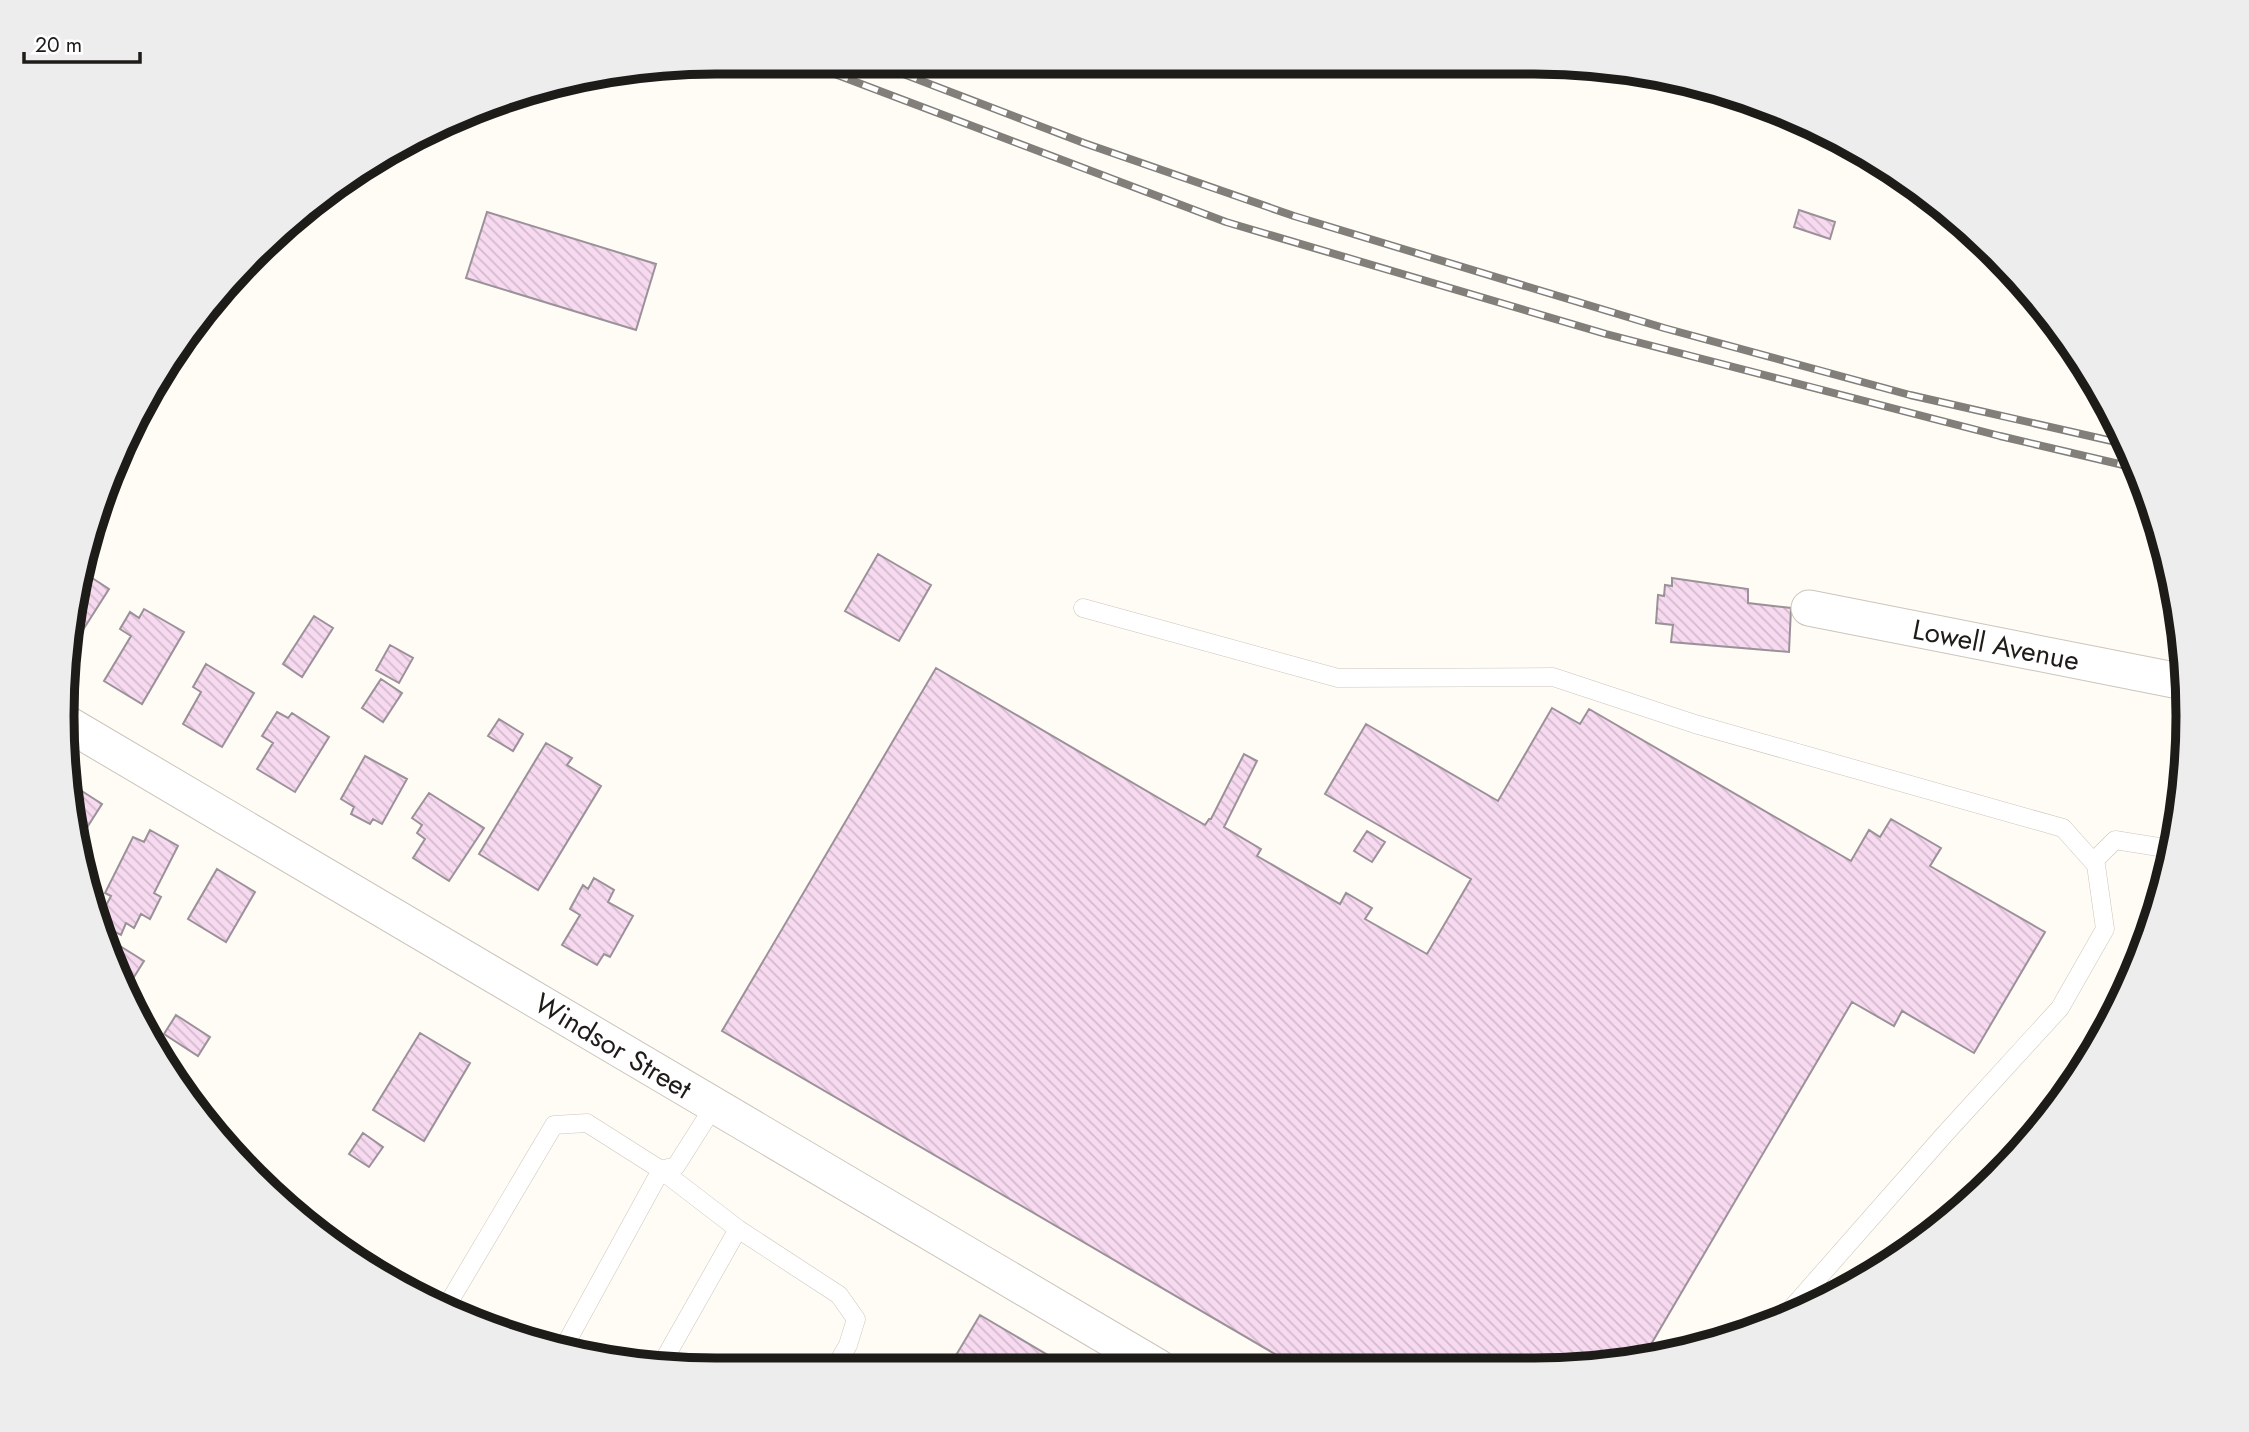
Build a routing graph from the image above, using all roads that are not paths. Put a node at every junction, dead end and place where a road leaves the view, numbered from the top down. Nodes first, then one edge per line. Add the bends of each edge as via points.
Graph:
1 (1083, 608) dead end
2 (1809, 608) dead end
3 (2174, 680) edge
4 (74, 728) edge
5 (2162, 848) edge
6 (2094, 861) junction
7 (714, 1106) junction
8 (661, 1170) junction
9 (738, 1229) junction
10 (451, 1301) edge
11 (1798, 1301) edge
12 (567, 1341) edge
13 (666, 1356) edge
14 (841, 1358) edge
15 (1143, 1358) edge

1 - 6 lane via 1338,678 1553,677 1695,724 2063,828
2 - 3 street, Lowell Avenue
4 - 7 street, Windsor Street
5 - 6 lane via 2115,841
6 - 11 lane via 2105,929 2060,1008
7 - 8 lane via 676,1166
7 - 15 street, Windsor Street
8 - 9 lane
8 - 10 lane via 587,1123 554,1125
8 - 12 lane
9 - 13 lane
9 - 14 lane via 839,1295 856,1319

